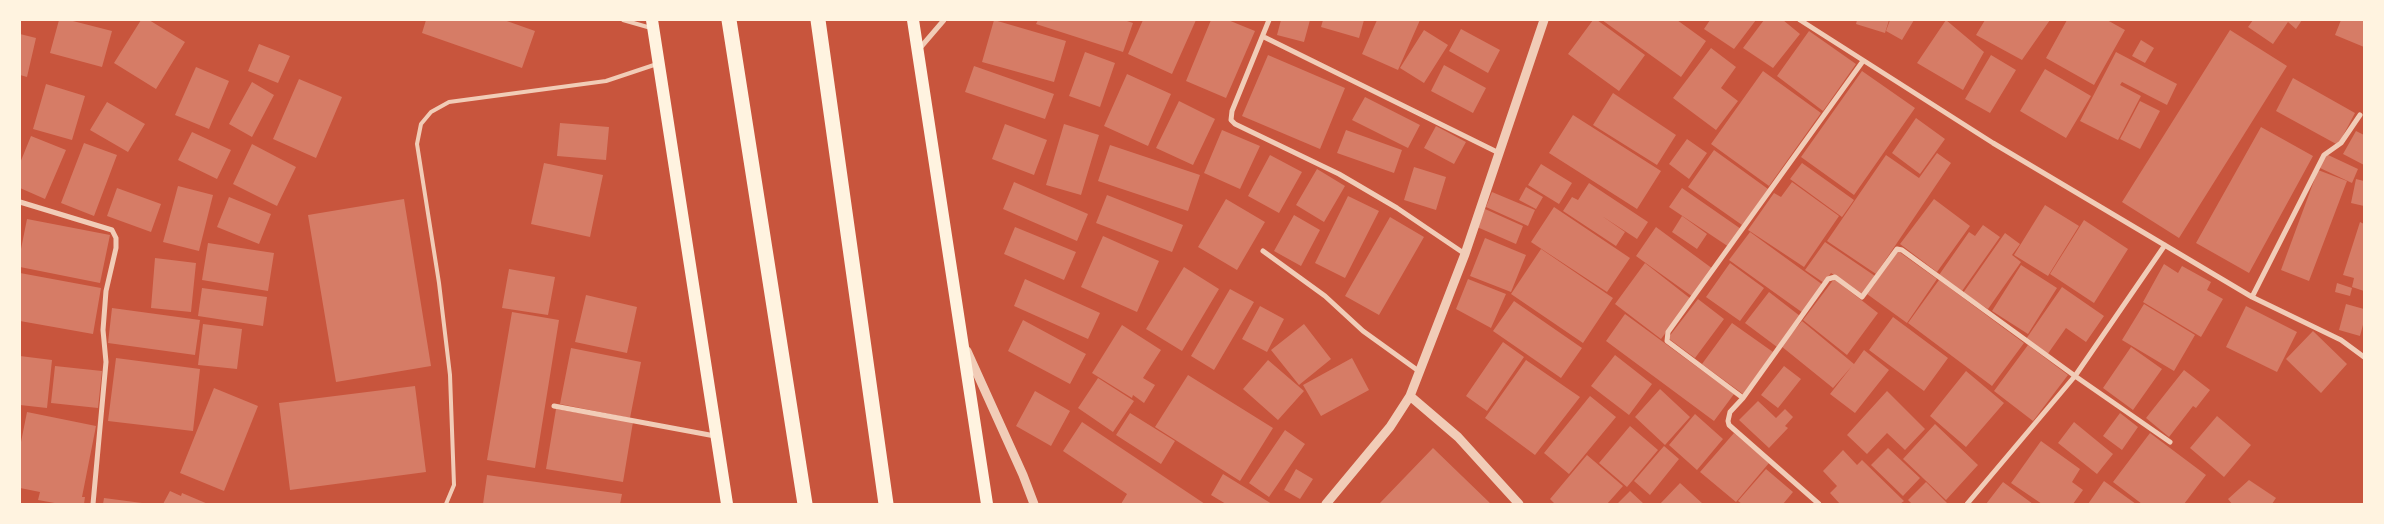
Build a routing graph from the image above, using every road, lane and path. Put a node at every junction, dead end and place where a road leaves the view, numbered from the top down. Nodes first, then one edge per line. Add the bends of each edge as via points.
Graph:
1 (623, 20) edge
2 (729, 20) edge
3 (818, 20) edge
4 (913, 20) edge
5 (944, 20) edge
6 (1269, 20) edge
7 (1544, 20) edge
8 (1800, 20) edge
9 (653, 24) edge
10 (1264, 36) junction
11 (918, 51) junction
12 (1864, 61) junction
13 (660, 63) junction
14 (2360, 115) dead end
15 (1497, 152) junction
16 (20, 202) edge
17 (2165, 245) junction
18 (1263, 251) dead end
19 (1465, 254) junction
20 (2252, 297) junction
21 (961, 338) junction
22 (2364, 357) edge
23 (1420, 372) junction
24 (2075, 376) junction
25 (1410, 396) junction
26 (1743, 398) junction
27 (554, 406) dead end
28 (718, 436) junction
29 (2170, 442) dead end
30 (93, 504) edge
31 (446, 504) edge
32 (727, 504) edge
33 (804, 504) edge
34 (886, 504) edge
35 (987, 504) edge
36 (1034, 504) edge
37 (1326, 504) edge
38 (1519, 504) edge
39 (1819, 504) edge
40 (1967, 504) edge

1 - 9 lane
2 - 33 highway
3 - 34 highway
4 - 11 main road
5 - 11 street
6 - 10 street
7 - 15 street
8 - 12 street
9 - 13 main road
10 - 15 street
10 - 19 street via 1231,120 1340,174
11 - 21 main road
12 - 17 street via 1993,143
12 - 26 street via 1668,332 1667,341
13 - 28 main road
13 - 31 lane via 606,81 448,102 431,112 421,124 417,144 450,374 454,484
14 - 20 street via 2341,143 2324,155
15 - 19 street
16 - 30 street via 112,230 116,238 106,291 106,362
17 - 20 street
17 - 24 street
18 - 23 street
19 - 23 street
20 - 22 street via 2341,340
21 - 35 main road
21 - 36 street
23 - 25 street
24 - 26 street via 1897,249 1862,297 1835,277 1828,279
24 - 29 street
24 - 40 street
25 - 37 street via 1390,426
25 - 38 street via 1458,437
26 - 39 street via 1730,412 1729,425
27 - 28 street
28 - 32 main road

